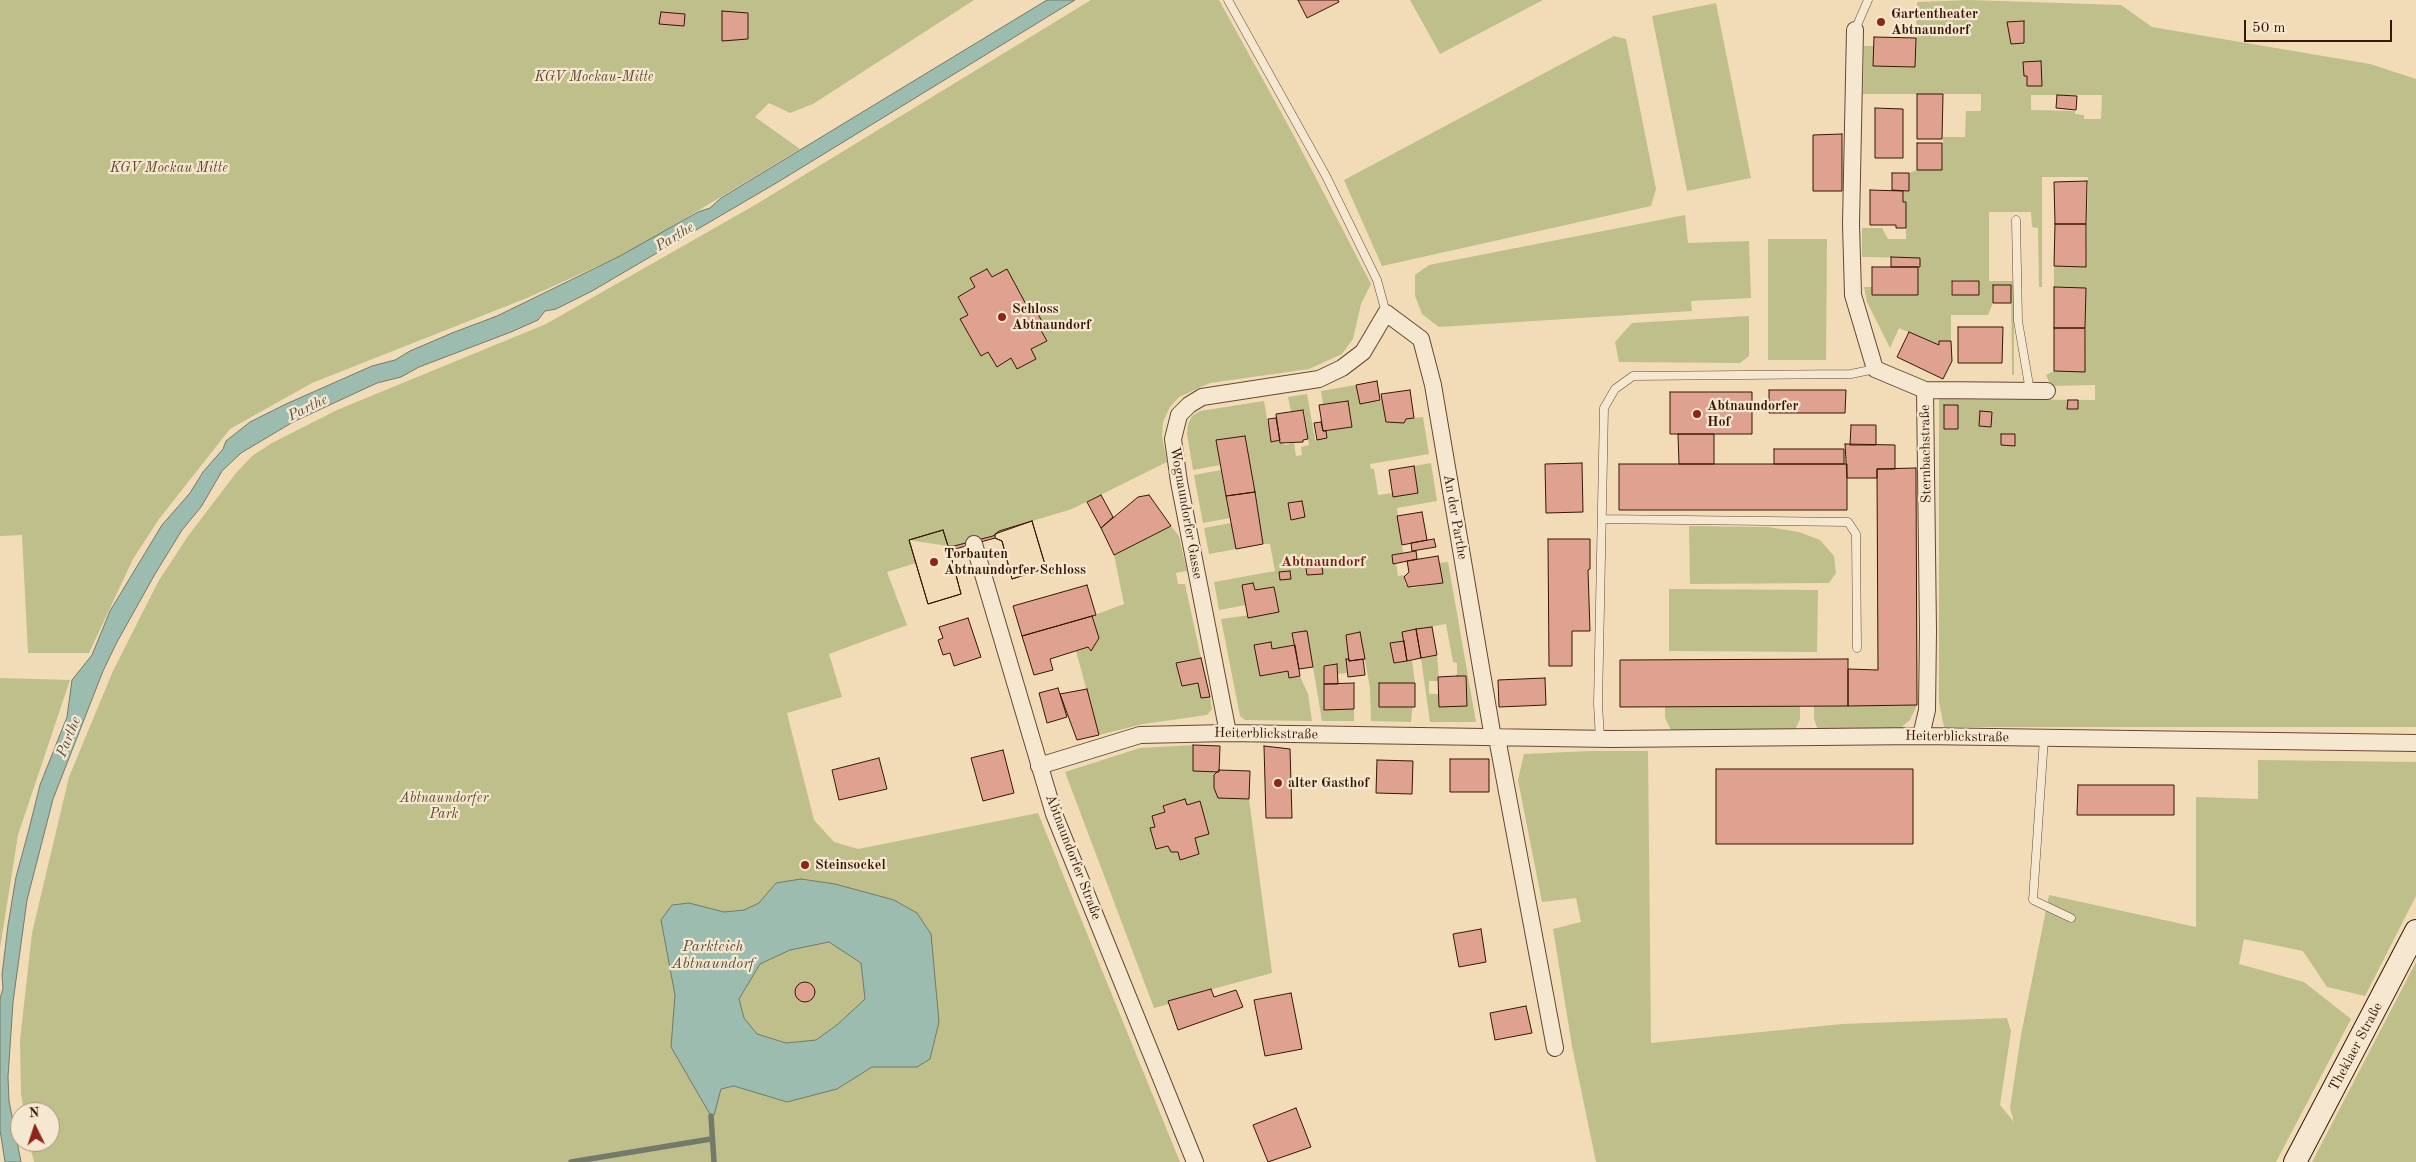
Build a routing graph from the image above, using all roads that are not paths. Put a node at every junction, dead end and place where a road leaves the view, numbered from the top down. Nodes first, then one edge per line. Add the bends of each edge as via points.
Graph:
1 (1228, 0) edge
2 (1868, 0) edge
3 (1855, 30) joint
4 (2016, 220) dead end
5 (1386, 313) junction
6 (1875, 369) junction
7 (1925, 390) junction
8 (2030, 391) junction
9 (2047, 391) dead end
10 (1602, 519) junction
11 (974, 544) dead end
12 (1857, 648) dead end
13 (1228, 733) junction
14 (1921, 736) junction
15 (1495, 738) junction
16 (2044, 738) junction
17 (1600, 739) junction
18 (2416, 743) edge
19 (1039, 766) junction
20 (2071, 918) dead end
21 (2416, 931) edge
22 (1555, 1048) dead end
23 (1195, 1162) edge
24 (2295, 1162) edge

1 - 5 lane via 1326,176 1376,280
2 - 3 lane
3 - 6 street via 1850,224 1853,295
4 - 8 lane via 2018,321
5 - 13 street, Wognaundorfer Gasse via 1363,352 1342,368 1319,379 1202,398 1179,415 1173,439 1178,482
5 - 15 street, An der Parthe via 1422,339
6 - 7 street, Sternbachstraße
6 - 10 lane via 1851,374 1633,376 1615,389 1604,408
7 - 8 street
7 - 14 street, Sternbachstraße via 1928,632 1927,710
8 - 9 street
10 - 12 lane via 1848,522 1856,534
10 - 17 lane
11 - 19 street, Abtnaundorfer Straße
13 - 15 street, Heiterblickstraße
13 - 19 street, Heiterblickstraße via 1140,735
14 - 16 street, Heiterblickstraße
14 - 17 street, Heiterblickstraße
15 - 17 street, Heiterblickstraße
15 - 22 street
16 - 18 street, Heiterblickstraße
16 - 20 lane via 2033,900
19 - 23 street, Abtnaundorfer Straße via 1054,814
21 - 24 main road, Theklaer Straße

